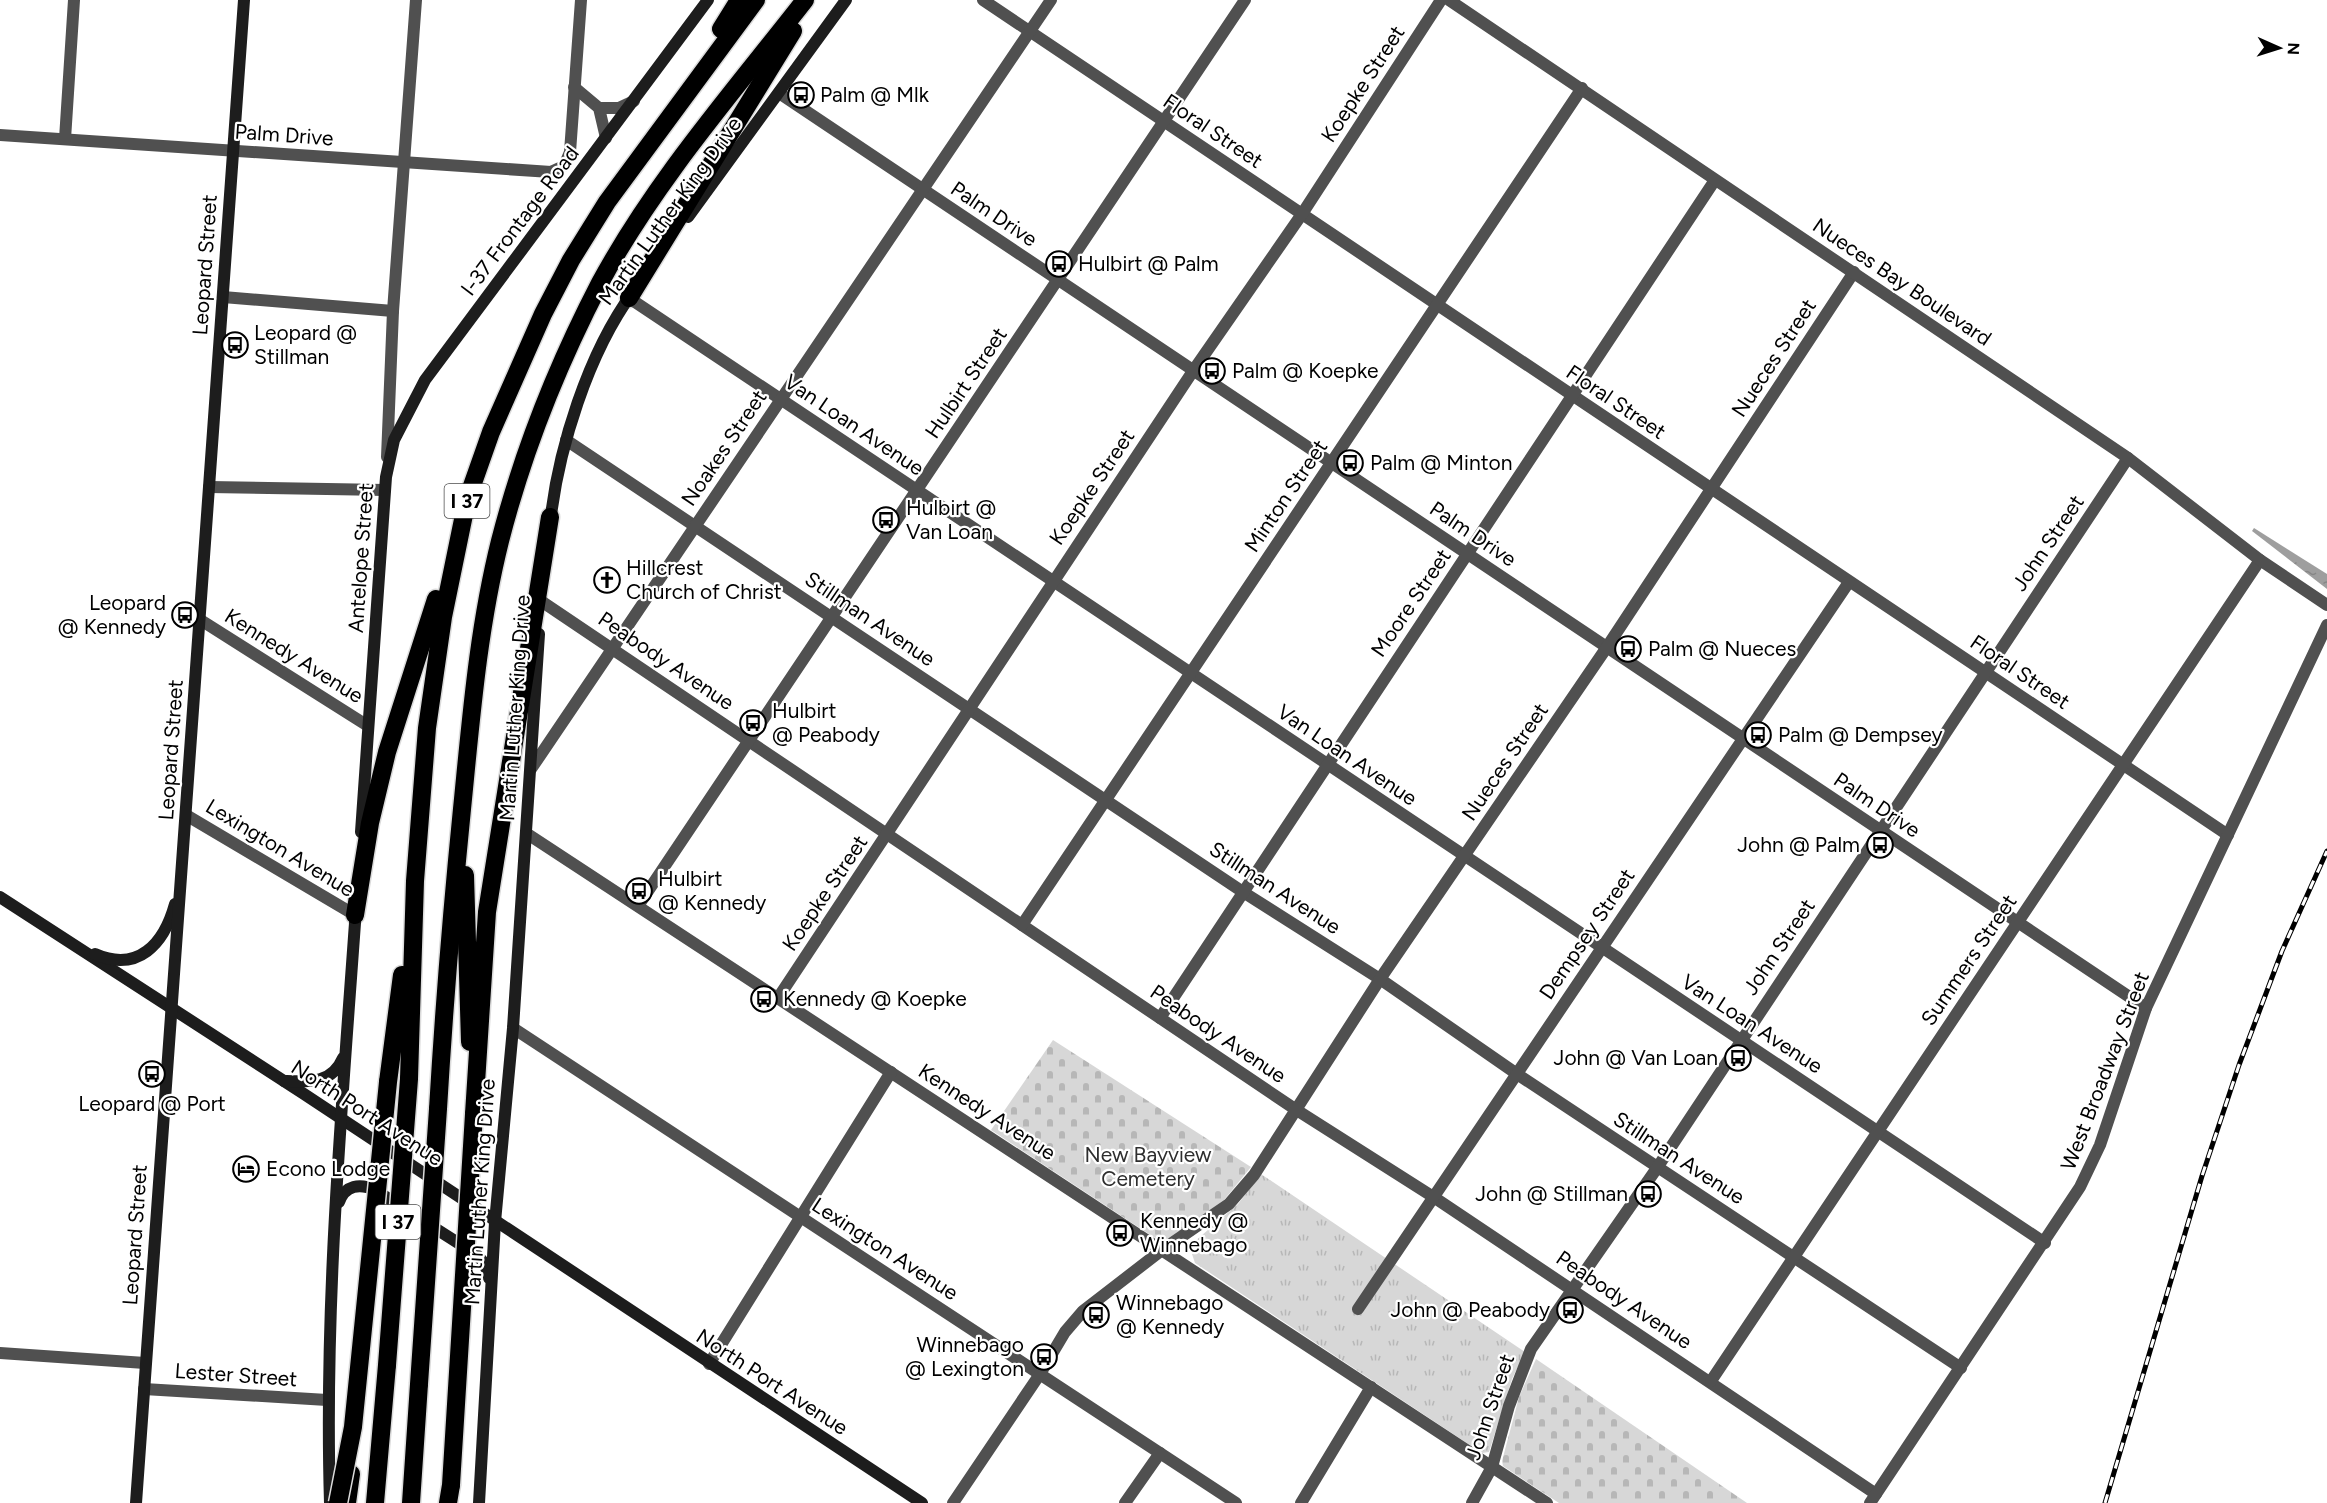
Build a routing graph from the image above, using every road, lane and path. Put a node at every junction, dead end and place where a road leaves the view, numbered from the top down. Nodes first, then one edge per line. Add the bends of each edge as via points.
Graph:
1 (74, 0) edge
2 (244, 0) edge
3 (416, 0) edge
4 (581, 0) edge
5 (708, 0) edge
6 (739, 0) edge
7 (756, 0) edge
8 (805, 0) edge
9 (813, 0) edge
10 (846, 0) edge
11 (983, 0) edge
12 (1051, 0) edge
13 (1245, 0) edge
14 (1442, 0) edge
15 (1449, 0) edge
16 (1030, 31) junction
17 (574, 87) junction
18 (1582, 88) junction
19 (778, 93) junction
20 (634, 101) junction
21 (599, 108) junction
22 (1164, 121) junction
23 (0, 135) edge
24 (606, 138) junction
25 (65, 139) junction
26 (234, 151) junction
27 (638, 158) junction
28 (404, 163) junction
29 (1715, 180) junction
30 (922, 189) junction
31 (1302, 214) junction
32 (1854, 272) junction
33 (1058, 280) junction
34 (223, 297) junction
35 (629, 298) junction
36 (1437, 305) junction
37 (393, 311) junction
38 (1193, 370) junction
39 (1572, 396) junction
40 (781, 399) junction
41 (566, 440) junction
42 (2128, 458) junction
43 (1332, 463) junction
44 (386, 477) junction
45 (209, 488) junction
46 (1711, 489) junction
47 (385, 490) junction
48 (917, 490) junction
49 (467, 500) junction
50 (550, 517) junction
51 (695, 526) junction
52 (1467, 554) junction
53 (2260, 560) junction
54 (1053, 582) junction
55 (1850, 582) junction
56 (541, 601) junction
57 (2327, 605) edge
58 (832, 617) junction
59 (199, 619) junction
60 (2327, 625) edge
61 (1607, 647) junction
62 (612, 649) junction
63 (1986, 673) junction
64 (1191, 674) junction
65 (969, 708) junction
66 (368, 726) junction
67 (1743, 739) junction
68 (749, 741) junction
69 (1327, 765) junction
70 (2123, 765) junction
71 (531, 769) junction
72 (1106, 800) junction
73 (462, 804) junction
74 (186, 815) junction
75 (1881, 830) junction
76 (526, 833) junction
77 (888, 835) junction
78 (2228, 836) junction
79 (1464, 857) junction
80 (183, 859) junction
81 (415, 881) junction
82 (1243, 892) junction
83 (0, 897) edge
84 (638, 906) junction
85 (355, 915) junction
86 (2018, 922) junction
87 (1022, 925) junction
88 (74, 946) junction
89 (1602, 948) junction
90 (1380, 979) junction
91 (778, 998) junction
92 (2146, 1008) junction
93 (172, 1010) junction
94 (1160, 1018) junction
95 (513, 1028) junction
96 (1740, 1041) junction
97 (346, 1051) junction
98 (891, 1072) junction
99 (1517, 1074) junction
100 (284, 1081) junction
101 (1295, 1109) junction
102 (474, 1114) junction
103 (340, 1118) junction
104 (1879, 1131) junction
105 (1657, 1168) junction
106 (1435, 1198) junction
107 (337, 1210) junction
108 (801, 1217) junction
109 (495, 1222) junction
110 (2045, 1243) junction
111 (1162, 1250) junction
112 (1795, 1257) junction
113 (1572, 1289) junction
114 (491, 1297) junction
115 (1358, 1309) dead end
116 (0, 1353) edge
117 (145, 1363) junction
118 (709, 1364) junction
119 (1961, 1368) junction
120 (1040, 1374) junction
121 (1711, 1381) junction
122 (1371, 1387) junction
123 (144, 1389) junction
124 (327, 1400) junction
125 (353, 1427) junction
126 (1160, 1453) junction
127 (1492, 1467) junction
128 (450, 1497) edge
129 (1873, 1499) edge
130 (136, 1503) edge
131 (330, 1503) edge
132 (338, 1503) edge
133 (347, 1503) edge
134 (375, 1503) edge
135 (411, 1503) edge
136 (479, 1503) edge
137 (922, 1503) edge
138 (953, 1503) edge
139 (1125, 1503) edge
140 (1236, 1503) edge
141 (1300, 1503) edge
142 (1472, 1503) edge
143 (1547, 1503) edge

1 - 25 street
2 - 26 main road, Leopard Street
3 - 28 street, Antelope Street
4 - 17 street
5 - 20 main road, I-37 Frontage Road
6 - 27 highway
7 - 27 highway, I 37
8 - 73 highway, I 37 via 645,210 602,281 552,382 498,551 481,632
9 - 35 highway
10 - 19 main road, Martin Luther King Drive
11 - 16 street, Floral Street
12 - 16 street, Noakes Street
13 - 22 street, Hulbirt Street
14 - 31 street, Koepke Street
15 - 18 street, Nueces Bay Boulevard
16 - 22 street, Floral Street
16 - 30 street, Noakes Street
17 - 21 street
17 - 28 street, Palm Drive via 570,152 564,166 551,172
18 - 29 street, Nueces Bay Boulevard
18 - 36 street, Minton Street
19 - 30 street, Palm Drive
19 - 35 main road, Martin Luther King Drive
20 - 21 street via 619,108
20 - 24 main road, I-37 Frontage Road
21 - 24 street
22 - 31 street, Floral Street
22 - 33 street, Hulbirt Street
23 - 25 street, Palm Drive
24 - 44 main road, I-37 Frontage Road via 425,380 394,440
25 - 26 street, Palm Drive
26 - 28 street, Palm Drive
26 - 34 main road, Leopard Street
27 - 49 highway, I 37 via 571,260 543,314 491,432
28 - 37 street, Antelope Street
29 - 32 street, Nueces Bay Boulevard
29 - 39 street, Moore Street
30 - 33 street, Palm Drive
30 - 40 street, Noakes Street
31 - 36 street, Floral Street
31 - 38 street, Koepke Street
32 - 42 street, Nueces Bay Boulevard
32 - 46 street, Nueces Street
33 - 38 street, Palm Drive
33 - 48 street, Hulbirt Street
34 - 37 street
34 - 45 main road, Leopard Street
35 - 40 street, Van Loan Avenue
35 - 41 main road, Martin Luther King Drive via 600,352
36 - 39 street, Floral Street
36 - 43 street, Minton Street
37 - 44 street, Antelope Street
38 - 43 street, Palm Drive
38 - 54 street, Koepke Street
39 - 46 street, Floral Street
39 - 52 street, Moore Street
40 - 48 street, Van Loan Avenue
40 - 51 street, Noakes Street
41 - 50 main road, Martin Luther King Drive
41 - 51 street, Stillman Avenue
42 - 53 street, Nueces Bay Boulevard
42 - 63 street, John Street
43 - 52 street, Palm Drive
43 - 64 street, Minton Street
44 - 47 main road, Antelope Street
45 - 47 street
45 - 59 main road, Leopard Street
46 - 55 street, Floral Street
46 - 61 street, Nueces Street
47 - 66 main road, Antelope Street
48 - 54 street, Van Loan Avenue
48 - 58 street, Hulbirt Street
49 - 81 highway, I 37 via 434,669
49 - 85 highway via 387,752 370,823
50 - 56 main road, Martin Luther King Drive
50 - 102 highway via 487,912
51 - 58 street, Stillman Avenue
51 - 62 street, Noakes Street
52 - 61 street, Palm Drive
52 - 69 street, Moore Street
53 - 57 street, Nueces Bay Boulevard
53 - 70 street, Summers Street
54 - 64 street, Van Loan Avenue
54 - 65 street, Koepke Street
55 - 63 street, Floral Street
55 - 67 street, Dempsey Street
56 - 62 street, Peabody Avenue
56 - 71 main road, Martin Luther King Drive
58 - 65 street, Stillman Avenue
58 - 68 street, Hulbirt Street
59 - 66 street, Kennedy Avenue
59 - 74 main road, Leopard Street
60 - 78 street, West Broadway Street
61 - 67 street, Palm Drive
61 - 79 street, Nueces Street
62 - 68 street, Peabody Avenue
62 - 71 street, Noakes Street
63 - 70 street, Floral Street
63 - 75 street, John Street
64 - 69 street, Van Loan Avenue
64 - 72 street, Minton Street
65 - 72 street, Stillman Avenue
65 - 77 street, Koepke Street
66 - 85 main road, Antelope Street
67 - 75 street, Palm Drive
67 - 89 street, Dempsey Street
68 - 77 street, Peabody Avenue
68 - 84 street, Hulbirt Street
69 - 79 street, Van Loan Avenue
69 - 82 street, Moore Street
70 - 78 street, Floral Street
70 - 86 street, Summers Street
71 - 76 main road, Martin Luther King Drive
72 - 82 street, Stillman Avenue
72 - 87 street, Minton Street
73 - 102 highway
73 - 135 highway, I 37, bridge
74 - 80 main road, Leopard Street
74 - 85 street, Lexington Avenue
75 - 86 street, Palm Drive
75 - 96 street, John Street
76 - 84 street, Kennedy Avenue
76 - 95 main road, Martin Luther King Drive
77 - 87 street, Peabody Avenue
77 - 91 street, Koepke Street
78 - 92 street, West Broadway Street
79 - 89 street, Van Loan Avenue
79 - 90 street, Nueces Street
80 - 88 main road via 172,915 145,954 126,961 112,960
80 - 93 main road, Leopard Street
81 - 125 highway, bridge via 388,1082
81 - 134 highway, I 37, bridge via 409,1079
82 - 90 street, Stillman Avenue
82 - 94 street, Moore Street
83 - 88 main road, North Port Avenue
84 - 91 street, Kennedy Avenue
85 - 97 main road, Antelope Street
86 - 92 street, Palm Drive
86 - 104 street, Summers Street
87 - 94 street, Peabody Avenue
88 - 93 main road, North Port Avenue
89 - 96 street, Van Loan Avenue
89 - 99 street, Dempsey Street
90 - 99 street, Stillman Avenue
90 - 101 street, Nueces Street
91 - 98 street, Kennedy Avenue
92 - 110 street, West Broadway Street via 2100,1145 2080,1187
93 - 100 main road, North Port Avenue
93 - 117 main road, Leopard Street
94 - 101 street, Peabody Avenue
95 - 108 street, Lexington Avenue
95 - 109 main road, Martin Luther King Drive
96 - 104 street, Van Loan Avenue
96 - 105 street, John Street
97 - 100 main road via 339,1066 324,1079
97 - 103 main road, Antelope Street
98 - 108 street
98 - 111 street, Kennedy Avenue
99 - 105 street, Stillman Avenue
99 - 106 street, Dempsey Street
100 - 103 main road, North Port Avenue
101 - 106 street, Peabody Avenue
101 - 111 street, Nueces Street via 1254,1175 1229,1204
102 - 128 highway, bridge
103 - 107 main road, Antelope Street
103 - 109 main road, North Port Avenue
104 - 110 street, Van Loan Avenue
104 - 112 street, Summers Street
105 - 112 street, Stillman Avenue
105 - 113 street, John Street
106 - 113 street, Peabody Avenue
106 - 115 street, Dempsey Street
107 - 114 main road via 345,1191 364,1185 375,1190 477,1255 485,1264
107 - 124 main road, Antelope Street
108 - 118 street
108 - 120 street, Lexington Avenue
109 - 114 main road, Martin Luther King Drive
109 - 118 main road, North Port Avenue
110 - 119 street, West Broadway Street
111 - 120 street, Nueces Street via 1083,1311 1065,1332
111 - 122 street, Kennedy Avenue
112 - 119 street, Stillman Avenue
112 - 121 street, Summers Street
113 - 121 street, Peabody Avenue
113 - 127 street, John Street via 1531,1350 1509,1406
114 - 136 main road, Martin Luther King Drive
116 - 117 street, Lester Street
117 - 123 main road, Leopard Street
118 - 137 main road, North Port Avenue
119 - 129 street, West Broadway Street
120 - 126 street, Lexington Avenue
120 - 138 street, Nueces Street
121 - 129 street, Peabody Avenue
122 - 127 street, Kennedy Avenue
122 - 141 street
123 - 124 street, Lester Street
123 - 130 main road, Leopard Street
124 - 131 main road, Antelope Street
125 - 132 highway, bridge
125 - 133 highway, bridge
126 - 139 street
126 - 140 street, Lexington Avenue
127 - 142 street, John Street
127 - 143 street, Kennedy Avenue

